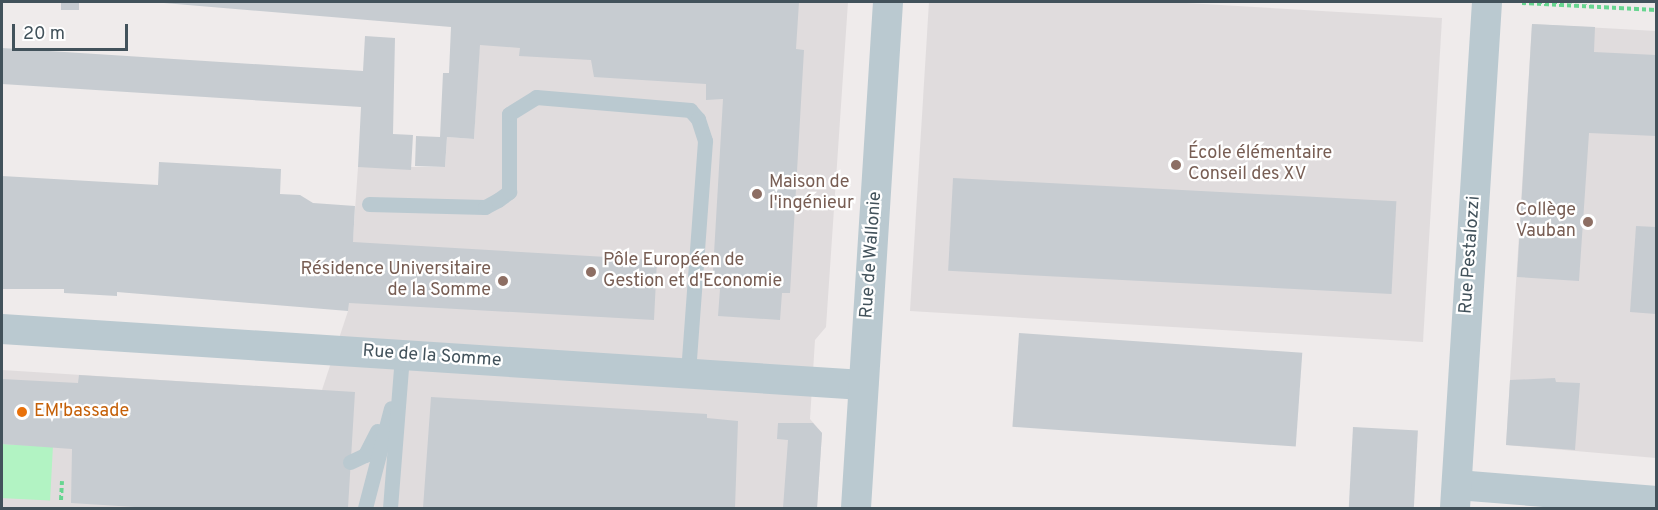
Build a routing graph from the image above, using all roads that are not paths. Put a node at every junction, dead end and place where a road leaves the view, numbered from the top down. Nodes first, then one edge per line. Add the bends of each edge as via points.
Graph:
1 (888, 2) edge
2 (1500, 2) edge
3 (369, 204) dead end
4 (2, 329) edge
5 (402, 355) junction
6 (688, 373) junction
7 (863, 385) junction
8 (398, 394) junction
9 (388, 416) junction
10 (350, 462) dead end
11 (1456, 497) edge
12 (1656, 501) edge
13 (365, 508) edge
14 (390, 508) edge
15 (856, 508) edge

1 - 7 street, Rue de Wallonie
2 - 11 street, Rue Pestalozzi
3 - 6 lane via 485,207 498,200 508,192 509,114 536,97 690,110 698,119 705,141
4 - 5 street, Rue de la Somme
5 - 6 street, Rue de la Somme
5 - 8 lane
6 - 7 street, Rue de la Somme
7 - 15 street, Rue de Wallonie
8 - 9 lane
8 - 14 lane
9 - 10 lane via 365,455
9 - 13 lane
11 - 12 street

